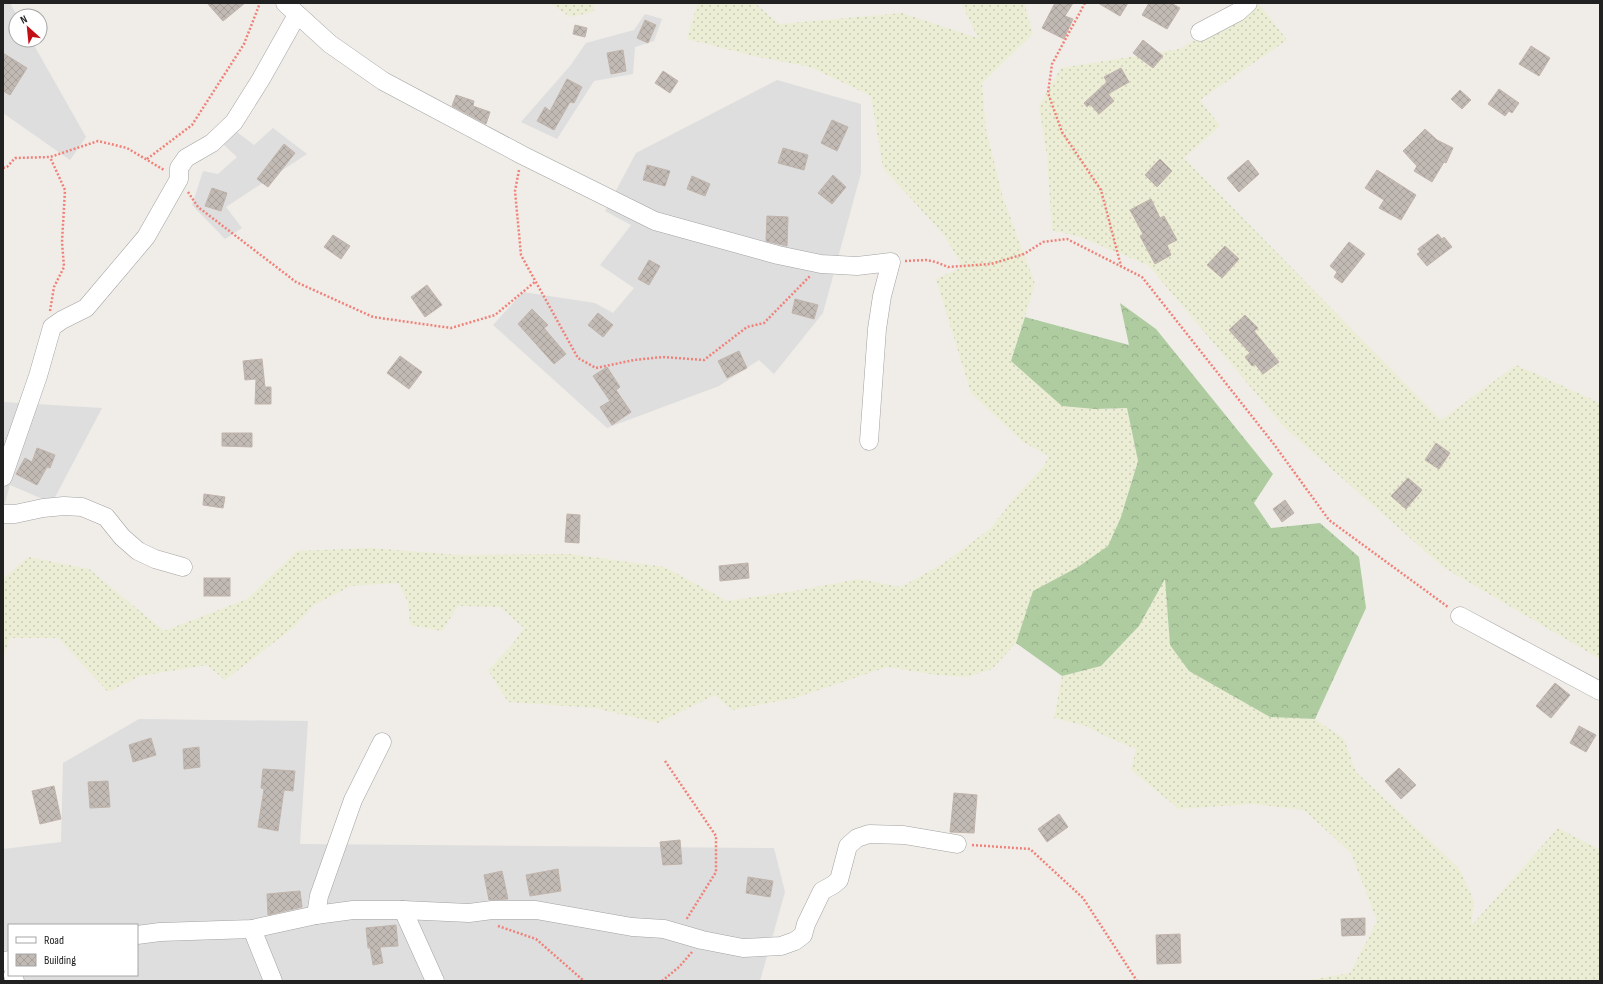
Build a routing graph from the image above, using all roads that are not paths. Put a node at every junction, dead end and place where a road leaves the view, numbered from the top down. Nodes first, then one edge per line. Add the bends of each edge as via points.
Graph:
1 (1248, 3) edge
2 (291, 9) edge
3 (1200, 32) dead end
4 (869, 441) dead end
5 (3, 477) edge
6 (3, 514) edge
7 (183, 567) dead end
8 (1460, 616) road end
9 (1600, 691) edge
10 (382, 742) dead end
11 (957, 844) road end
12 (403, 910) junction
13 (316, 915) junction
14 (252, 929) junction
15 (138, 935) edge
16 (273, 981) edge
17 (435, 981) edge

1 - 3 street via 1238,12
2 - 4 street via 330,44 383,81 522,155 655,221 778,255 821,264 857,266 891,262 882,296
2 - 5 street via 261,79 234,122 212,143 186,158 179,168 179,179 146,238 86,308 52,327
6 - 7 street via 64,506 82,507 106,517 122,537 138,551
8 - 9 street
10 - 13 street via 353,800 320,896
11 - 12 street via 904,835 869,834 857,838 848,846 839,880 822,891 803,935 796,941 781,946 743,948 664,929 632,927 536,910 468,913
12 - 13 street via 354,910
12 - 17 street
13 - 14 street
14 - 15 street
14 - 16 street

